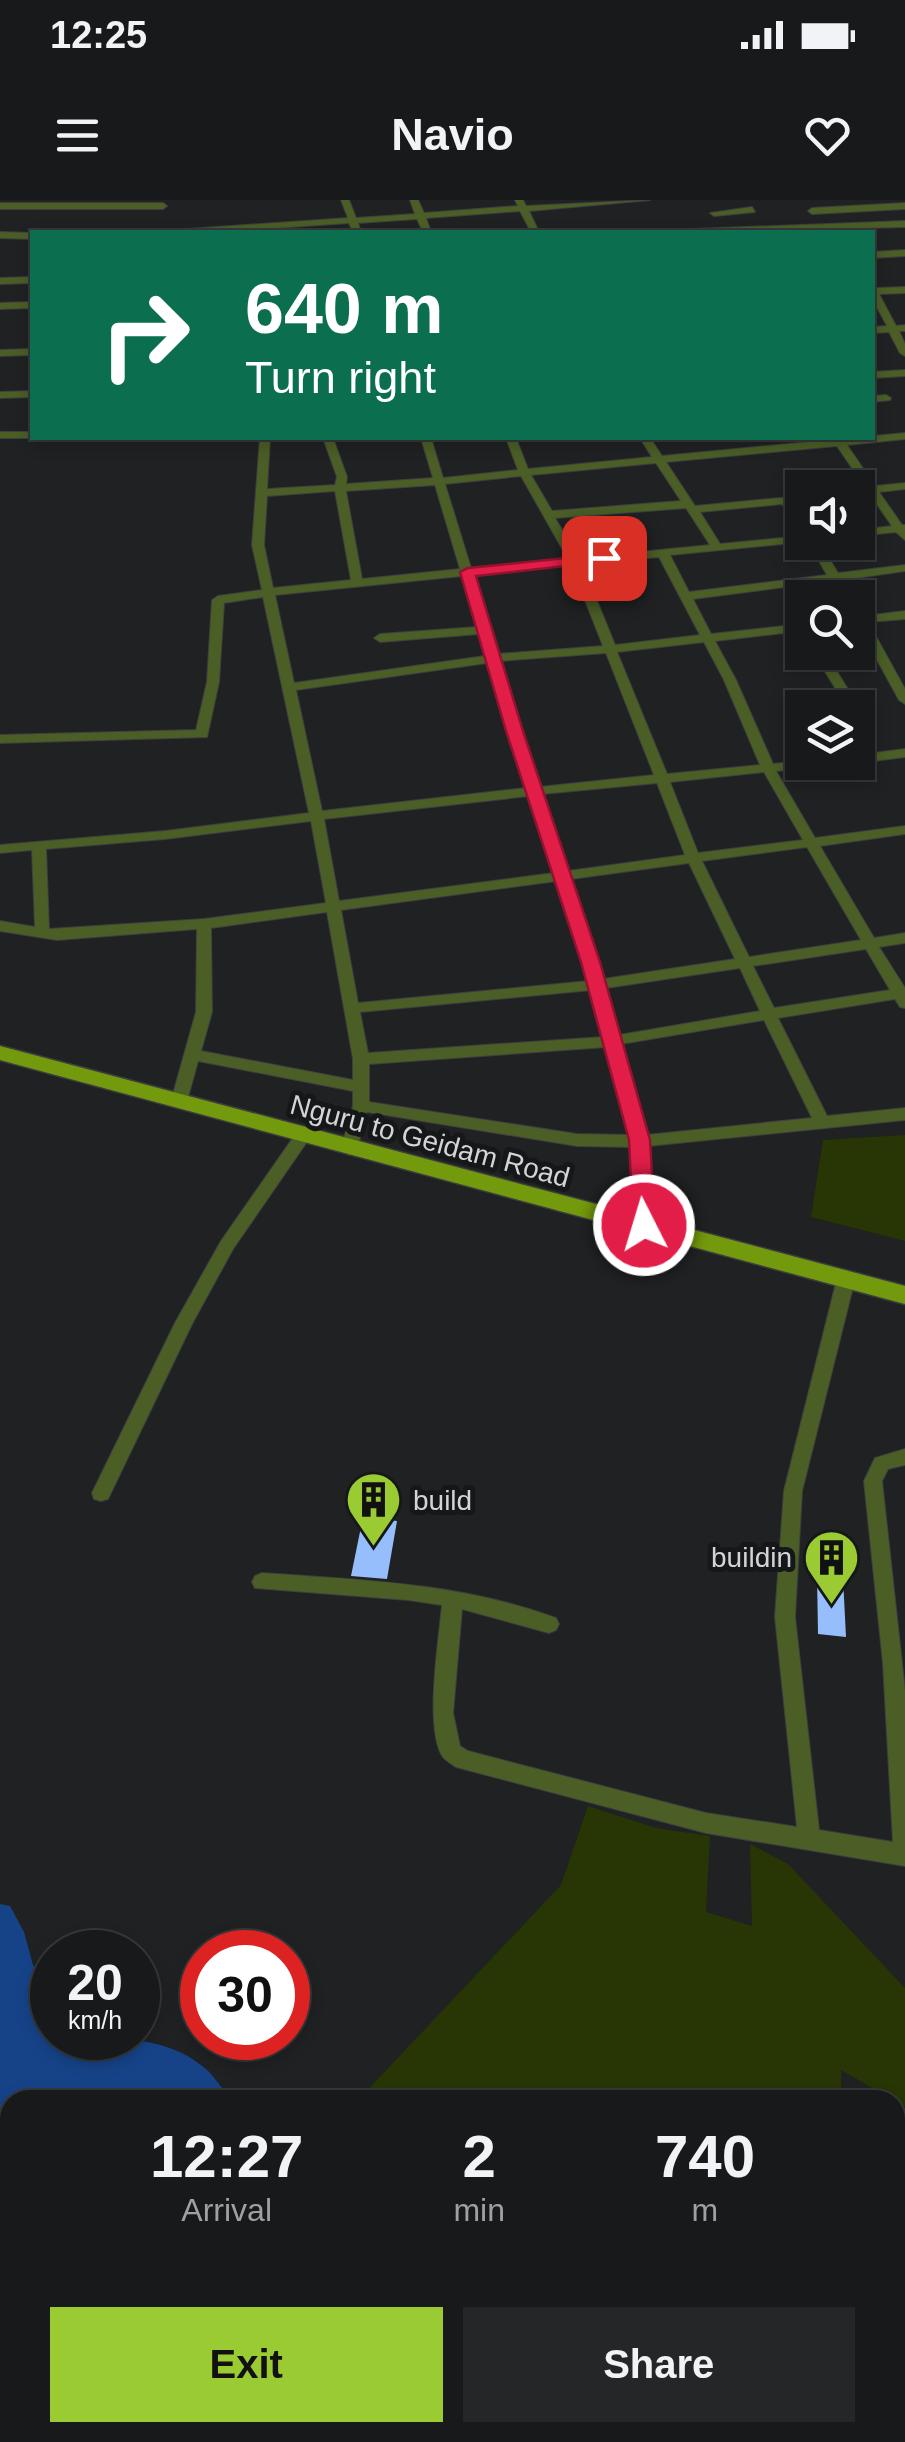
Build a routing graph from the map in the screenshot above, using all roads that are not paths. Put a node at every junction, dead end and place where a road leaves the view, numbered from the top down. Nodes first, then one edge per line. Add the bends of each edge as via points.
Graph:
1 (345, 200) edge
2 (414, 200) edge
3 (519, 200) edge
4 (646, 200) edge
5 (706, 200) edge
6 (804, 200) edge
7 (39, 203) edge
8 (0, 206) edge
9 (163, 206) dead end
10 (905, 206) edge
11 (524, 210) junction
12 (752, 210) dead end
13 (812, 211) junction
14 (714, 213) junction
15 (420, 218) junction
16 (905, 224) edge
17 (356, 227) edge
18 (825, 229) edge
19 (271, 230) edge
20 (426, 230) edge
21 (534, 230) edge
22 (724, 230) edge
23 (792, 230) edge
24 (0, 235) edge
25 (30, 236) edge
26 (905, 253) edge
27 (875, 255) edge
28 (30, 280) edge
29 (0, 281) edge
30 (875, 290) edge
31 (905, 290) edge
32 (875, 291) edge
33 (30, 305) edge
34 (0, 306) edge
35 (900, 328) edge
36 (875, 330) edge
37 (30, 352) edge
38 (0, 353) edge
39 (905, 353) edge
40 (905, 373) edge
41 (875, 375) edge
42 (30, 394) edge
43 (0, 395) edge
44 (886, 398) dead end
45 (875, 399) edge
46 (30, 434) edge
47 (0, 435) edge
48 (905, 436) edge
49 (875, 438) edge
50 (265, 440) edge
51 (329, 440) edge
52 (427, 440) edge
53 (513, 440) edge
54 (646, 440) edge
55 (735, 440) edge
56 (816, 440) edge
57 (838, 440) edge
58 (740, 450) junction
59 (658, 460) junction
60 (854, 470) edge
61 (524, 473) junction
62 (441, 482) junction
63 (905, 486) edge
64 (340, 488) junction
65 (875, 489) edge
66 (260, 493) junction
67 (785, 501) edge
68 (875, 502) edge
69 (688, 507) junction
70 (548, 515) junction
71 (903, 531) edge
72 (875, 532) edge
73 (785, 541) edge
74 (717, 547) junction
75 (662, 552) junction
76 (824, 560) edge
77 (576, 561) junction
78 (905, 568) edge
79 (468, 572) junction
80 (834, 577) junction
81 (836, 580) edge
82 (357, 583) junction
83 (268, 594) junction
84 (686, 596) junction
85 (905, 614) edge
86 (875, 617) edge
87 (785, 629) edge
88 (486, 630) junction
89 (705, 637) junction
90 (380, 638) dead end
91 (875, 648) edge
92 (612, 649) junction
93 (494, 658) junction
94 (288, 687) junction
95 (905, 700) edge
96 (0, 739) edge
97 (905, 753) edge
98 (875, 757) edge
99 (785, 768) edge
100 (769, 770) junction
101 (659, 780) junction
102 (534, 791) junction
103 (317, 817) junction
104 (905, 830) edge
105 (809, 842) junction
106 (39, 847) junction
107 (0, 849) edge
108 (693, 857) junction
109 (563, 874) junction
110 (335, 908) junction
111 (204, 924) junction
112 (0, 926) edge
113 (42, 933) junction
114 (905, 938) edge
115 (871, 943) junction
116 (745, 962) junction
117 (597, 985) junction
118 (903, 997) edge
119 (354, 1008) junction
120 (766, 1014) junction
121 (610, 1042) junction
122 (0, 1053) edge
123 (192, 1055) junction
124 (361, 1059) junction
125 (363, 1087) junction
126 (179, 1102) junction
127 (361, 1106) junction
128 (905, 1114) edge
129 (822, 1122) junction
130 (302, 1136) junction
131 (640, 1140) junction
132 (349, 1150) junction
133 (644, 1225) junction
134 (846, 1279) junction
135 (905, 1295) edge
136 (905, 1457) edge
137 (101, 1493) dead end
138 (262, 1582) dead end
139 (453, 1598) junction
140 (550, 1624) dead end
141 (902, 1762) edge
142 (809, 1839) junction
143 (905, 1854) edge

1 - 17 street
2 - 15 street
3 - 11 street
4 - 11 street
5 - 14 street
6 - 13 street
7 - 8 street
7 - 9 street
10 - 13 street
11 - 15 street
11 - 21 street
12 - 14 street
13 - 18 street
14 - 22 street
15 - 17 street
15 - 20 street
16 - 18 street
17 - 19 street
18 - 23 street
24 - 25 street
26 - 27 street
28 - 29 street
30 - 31 street
32 - 35 street
33 - 34 street
35 - 36 street
35 - 39 street
37 - 38 street
40 - 41 street
42 - 43 street
44 - 45 street
46 - 47 street
48 - 49 street
50 - 66 street
51 - 64 street
52 - 62 street
53 - 61 street
54 - 59 street
55 - 58 street
56 - 58 street
57 - 60 street
58 - 59 street
59 - 61 street
59 - 69 street
61 - 62 street
61 - 70 street
62 - 64 street
62 - 79 street
63 - 65 street
64 - 66 street
64 - 82 street
66 - 83 street via 258,545
67 - 69 street
68 - 71 street
69 - 70 street
69 - 74 street
70 - 77 street
71 - 72 street
73 - 74 street
74 - 75 street
75 - 77 street
75 - 84 street
76 - 80 street
77 - 79 street
77 - 92 street
78 - 80 street
79 - 82 street
79 - 88 street
80 - 81 street
80 - 84 street
82 - 83 street
83 - 94 street
83 - 96 street via 218,600 202,734
84 - 89 street
85 - 86 street
87 - 89 street
88 - 90 street
88 - 93 street
89 - 92 street
89 - 100 street
91 - 95 street
92 - 93 street
92 - 101 street
93 - 94 street
93 - 102 street
94 - 103 street
97 - 98 street
99 - 100 street
100 - 101 street
100 - 105 street
101 - 102 street
101 - 108 street
102 - 103 street
102 - 109 street
103 - 106 street
103 - 110 street
104 - 105 street
105 - 108 street
105 - 115 street
106 - 107 street
106 - 113 street
108 - 109 street
108 - 116 street
109 - 110 street
109 - 117 street
110 - 111 street
110 - 119 street
111 - 113 street
111 - 123 street via 204,1012
112 - 113 street
114 - 115 street
115 - 116 street
115 - 118 street
116 - 117 street
116 - 120 street
117 - 119 street
117 - 121 street
118 - 120 street
119 - 124 street
120 - 121 street
120 - 129 street
121 - 124 street
121 - 131 street
122 - 126 main road, Nguru to Geidam Road
123 - 125 street
123 - 126 street
124 - 125 street
125 - 127 street
126 - 130 main road, Nguru to Geidam Road
127 - 131 street via 577,1140
127 - 132 street
128 - 129 street
129 - 131 street
130 - 132 main road, Nguru to Geidam Road
130 - 137 street via 184,1323
131 - 133 street
132 - 133 main road, Nguru to Geidam Road
133 - 134 main road, Nguru to Geidam Road
134 - 135 main road, Nguru to Geidam Road
134 - 142 street via 793,1491 785,1618
136 - 141 street via 882,1463 874,1481
138 - 139 street
139 - 140 street
139 - 142 street via 443,1714 451,1752 706,1823
141 - 143 street
142 - 143 street

